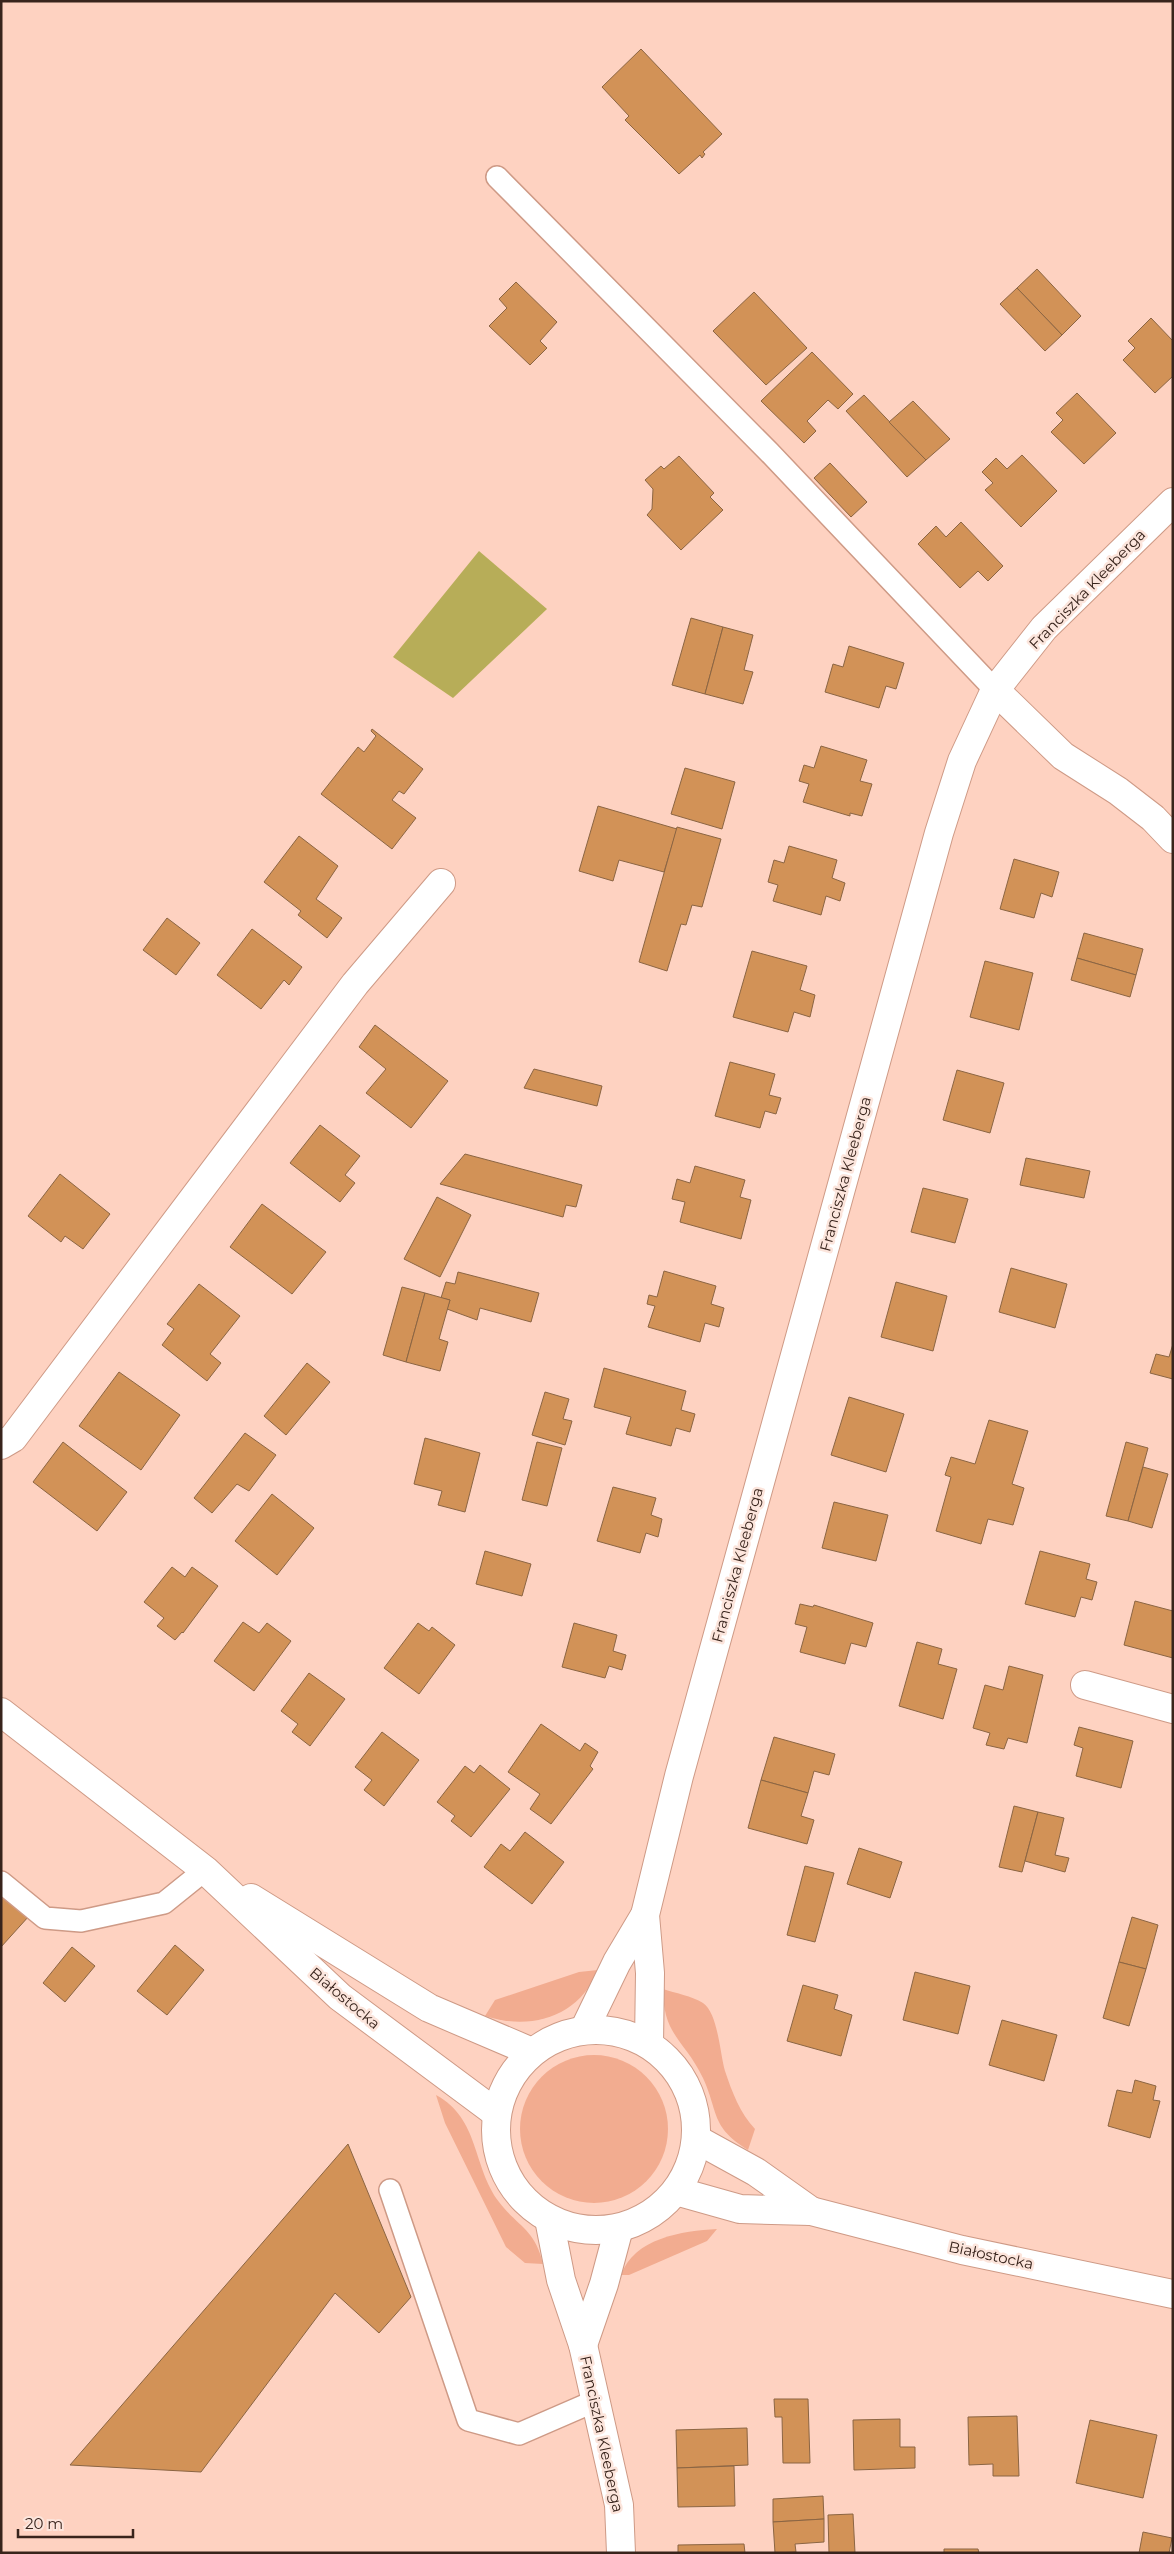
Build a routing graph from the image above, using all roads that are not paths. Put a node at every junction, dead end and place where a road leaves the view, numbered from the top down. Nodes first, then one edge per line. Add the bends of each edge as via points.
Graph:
1 (496, 177) dead end
2 (1173, 502) edge
3 (995, 690) junction
4 (1173, 839) edge
5 (441, 883) dead end
6 (1, 1445) edge
7 (1085, 1685) dead end
8 (1173, 1709) edge
9 (4, 1720) edge
10 (205, 1870) junction
11 (1, 1882) edge
12 (645, 1915) junction
13 (584, 2030) junction
14 (649, 2044) junction
15 (532, 2052) junction
16 (496, 2113) junction
17 (696, 2139) junction
18 (390, 2190) dead end
19 (676, 2191) junction
20 (811, 2211) junction
21 (549, 2219) junction
22 (619, 2228) junction
23 (1173, 2294) edge
24 (583, 2345) junction
25 (595, 2400) junction
26 (621, 2553) edge

1 - 3 lane via 769,452
2 - 3 street, Franciszka Kleeberga via 1044,628
3 - 4 street via 1063,756 1118,791 1153,818
3 - 12 street, Franciszka Kleeberga via 962,760 938,833 679,1776
5 - 6 street via 355,984 14,1438
7 - 8 street
9 - 10 street, Białostocka
10 - 11 lane via 164,1903 80,1921 45,1918
10 - 15 street, Białostocka via 428,2008
10 - 16 street, Białostocka via 340,1996
12 - 13 street, Franciszka Kleeberga via 604,1985
12 - 14 street, Franciszka Kleeberga via 650,1973
13 - 14 street via 607,2030
13 - 15 street via 556,2037
14 - 17 street via 670,2062 686,2085 694,2111
15 - 16 street via 515,2069 503,2090
16 - 21 street via 496,2145 506,2175 524,2200
17 - 19 street via 689,2166
17 - 20 street, Białostocka via 756,2172
18 - 25 lane via 468,2420 519,2434
19 - 20 street, Białostocka via 740,2209
19 - 22 street via 660,2208
20 - 23 street, Białostocka via 962,2250
21 - 22 street via 571,2228 595,2231
21 - 24 street, Franciszka Kleeberga via 561,2280
22 - 24 street, Franciszka Kleeberga
24 - 25 street, Franciszka Kleeberga
25 - 26 street, Franciszka Kleeberga via 619,2505

